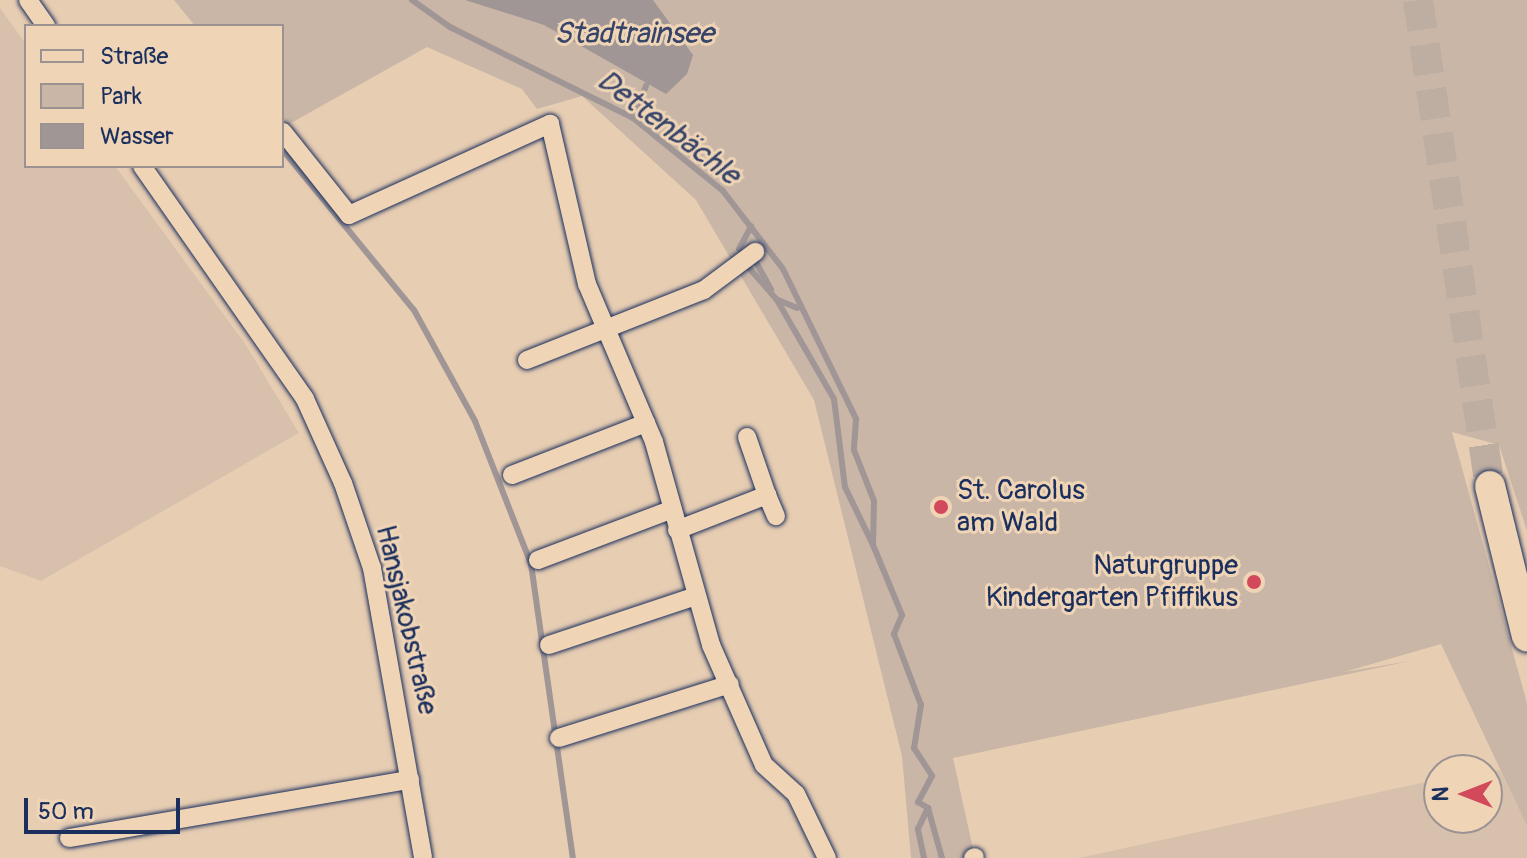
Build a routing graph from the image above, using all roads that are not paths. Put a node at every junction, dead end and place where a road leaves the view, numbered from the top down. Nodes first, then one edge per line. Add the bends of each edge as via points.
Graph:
1 (28, 0) edge
2 (45, 24) edge
3 (284, 133) edge
4 (143, 168) edge
5 (755, 252) dead end
6 (605, 333) junction
7 (527, 360) dead end
8 (646, 423) junction
9 (747, 437) dead end
10 (512, 475) dead end
11 (1490, 486) tunnel mouth
12 (767, 495) junction
13 (673, 509) junction
14 (776, 516) dead end
15 (677, 530) junction
16 (538, 560) dead end
17 (696, 596) junction
18 (1527, 637) edge
19 (549, 645) dead end
20 (730, 684) junction
21 (559, 738) dead end
22 (410, 780) junction
23 (69, 838) dead end
24 (423, 858) edge
25 (827, 858) edge

1 - 2 street
3 - 6 street via 349,215 550,124
4 - 22 street, Hansjakobstraße via 305,399 343,483 372,568
5 - 6 street via 704,290
6 - 7 street
6 - 8 street
8 - 10 street
8 - 13 street
9 - 12 street
11 - 18 highway
12 - 14 street
12 - 15 street
13 - 15 street
13 - 16 street
15 - 17 street
17 - 19 street
17 - 20 street
20 - 21 street
20 - 25 street via 764,765 796,794
22 - 23 street
22 - 24 street, Hansjakobstraße

